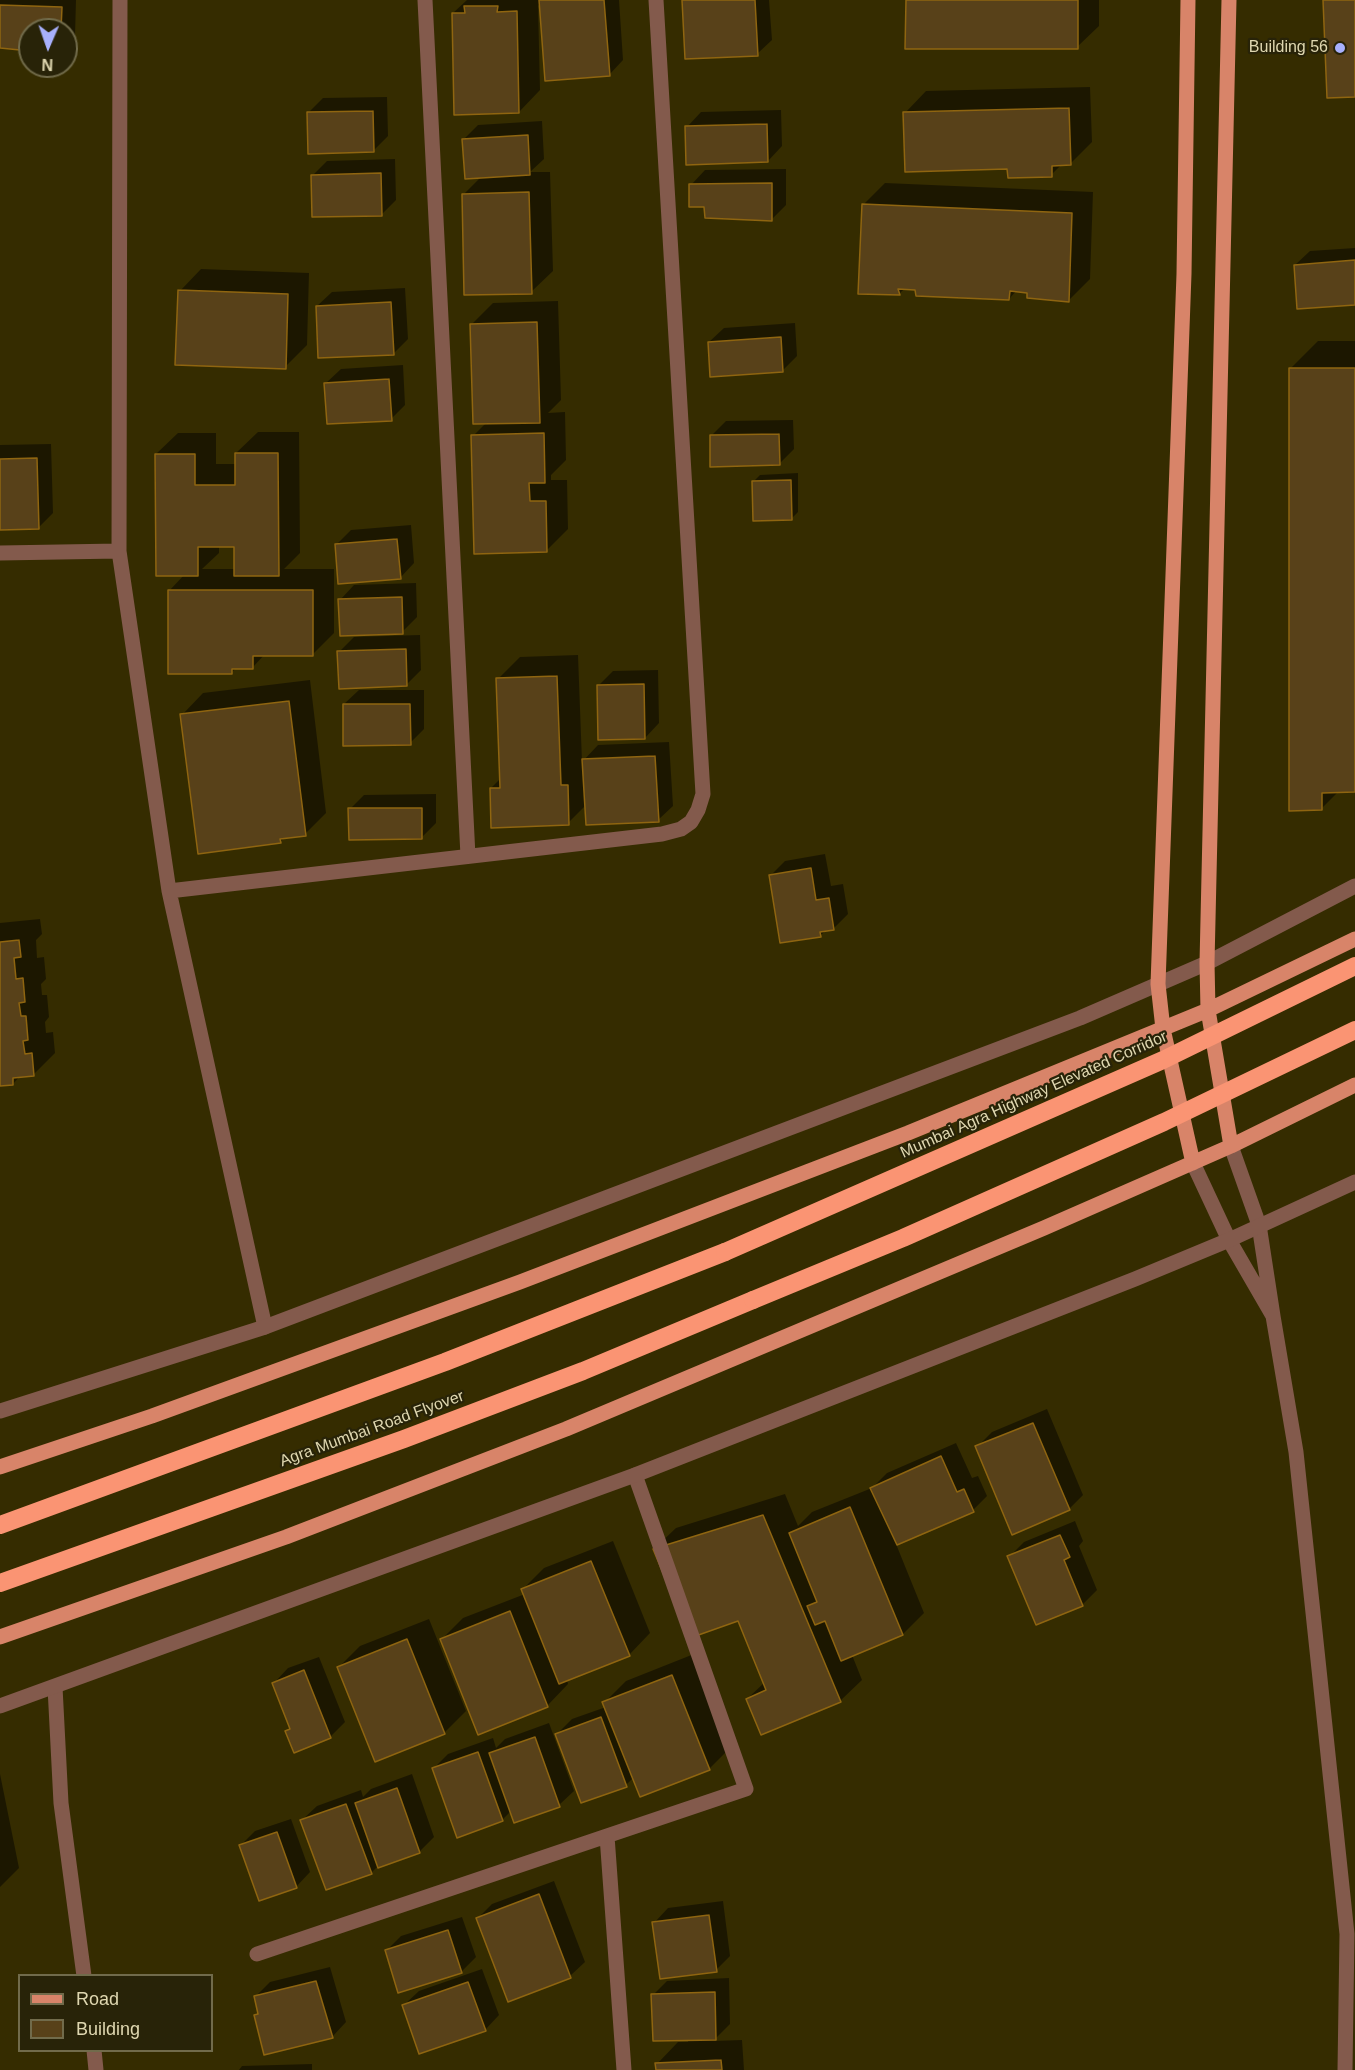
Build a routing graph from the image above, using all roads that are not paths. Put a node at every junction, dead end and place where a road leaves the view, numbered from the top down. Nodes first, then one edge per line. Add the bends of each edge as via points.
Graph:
1 (120, 0) edge
2 (425, 0) edge
3 (656, 0) edge
4 (1188, 0) edge
5 (1229, 0) edge
6 (119, 550) junction
7 (0, 553) edge
8 (468, 856) junction
9 (1355, 886) edge
10 (169, 891) junction
11 (1355, 939) edge
12 (1207, 963) junction
13 (1355, 966) edge
14 (1158, 984) junction
15 (1208, 1010) junction
16 (1163, 1029) junction
17 (1355, 1030) edge
18 (1355, 1085) edge
19 (1231, 1146) junction
20 (1193, 1163) junction
21 (1355, 1182) edge
22 (1259, 1225) junction
23 (1229, 1240) junction
24 (1273, 1316) junction
25 (265, 1327) junction
26 (0, 1411) edge
27 (0, 1467) edge
28 (635, 1475) junction
29 (0, 1525) edge
30 (0, 1583) edge
31 (0, 1637) edge
32 (55, 1687) junction
33 (0, 1706) edge
34 (607, 1836) junction
35 (257, 1954) dead end
36 (84, 1974) edge
37 (94, 2052) edge
38 (96, 2070) edge
39 (624, 2070) edge
40 (1345, 2070) edge

1 - 6 street
2 - 8 street
3 - 8 street via 703,794 691,822 681,829
4 - 14 main road via 1183,286
5 - 12 main road
6 - 7 street
6 - 10 street
8 - 10 street
9 - 12 street
10 - 25 street
11 - 15 main road
12 - 14 street
12 - 15 main road
13 - 29 highway, Mumbai Agra Highway Elevated Corridor, bridge via 1163,1060 725,1252 445,1362
14 - 16 main road
14 - 25 street via 1080,1018
15 - 16 main road
15 - 19 main road
16 - 20 main road
16 - 27 main road via 908,1133 520,1282
17 - 30 highway, Agra Mumbai Road Flyover, bridge via 1164,1122 903,1238 583,1371
18 - 19 main road
19 - 20 main road
19 - 22 street
20 - 23 street
20 - 31 main road via 566,1429 286,1537
21 - 22 street
22 - 23 street
22 - 24 street
23 - 24 street
23 - 28 street
24 - 40 street via 1296,1452 1347,1934
25 - 26 street
28 - 32 street
28 - 34 street via 746,1789
32 - 33 street
32 - 36 street via 61,1803
34 - 35 street
34 - 39 street
37 - 38 street

